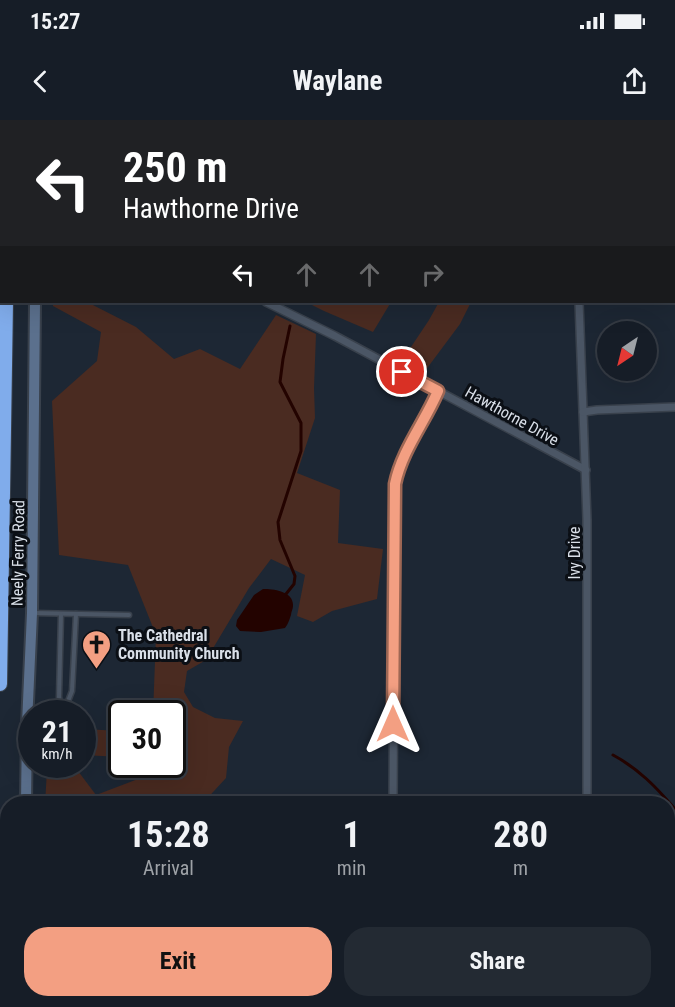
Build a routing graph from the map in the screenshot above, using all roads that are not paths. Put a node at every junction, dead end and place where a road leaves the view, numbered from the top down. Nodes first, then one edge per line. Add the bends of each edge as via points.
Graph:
1 (6, 303) edge
2 (35, 303) edge
3 (268, 303) edge
4 (579, 303) edge
5 (438, 391) junction
6 (675, 407) edge
7 (583, 412) junction
8 (586, 470) junction
9 (32, 613) junction
10 (61, 614) junction
11 (76, 614) junction
12 (129, 615) dead end
13 (0, 684) edge
14 (30, 700) edge
15 (60, 700) edge
16 (68, 700) edge
17 (27, 778) edge
18 (26, 796) edge
19 (393, 796) edge
20 (587, 796) edge

1 - 13 highway
2 - 9 street, Neely Ferry Road
3 - 5 street, Hawthorne Drive
4 - 7 street, Ivy Drive
5 - 8 street, Hawthorne Drive
5 - 19 street via 403,457 395,484
6 - 7 street
7 - 8 street, Ivy Drive
8 - 20 street, Ivy Drive
9 - 10 lane
9 - 14 street, Neely Ferry Road
10 - 11 lane
10 - 15 lane
11 - 12 lane
11 - 16 lane
17 - 18 street, Neely Ferry Road

